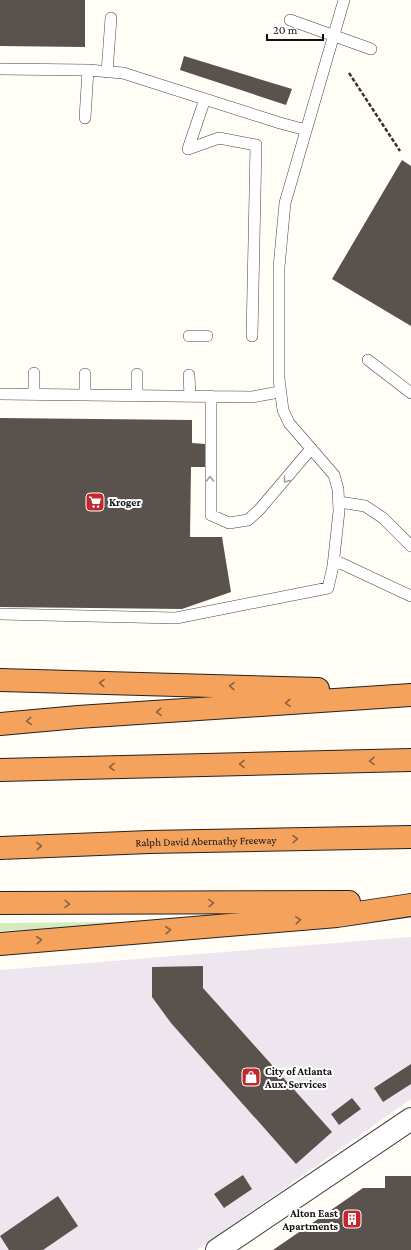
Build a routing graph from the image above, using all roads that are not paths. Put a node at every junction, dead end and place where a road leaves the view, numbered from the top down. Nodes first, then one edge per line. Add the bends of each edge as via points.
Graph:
1 (344, 0) edge
2 (111, 18) dead end
3 (290, 20) dead end
4 (334, 35) junction
5 (371, 49) dead end
6 (0, 69) edge
7 (88, 70) junction
8 (107, 72) junction
9 (205, 99) junction
10 (85, 118) dead end
11 (306, 130) junction
12 (189, 336) dead end
13 (207, 336) dead end
14 (252, 336) dead end
15 (368, 360) dead end
16 (34, 373) dead end
17 (85, 374) dead end
18 (137, 374) dead end
19 (189, 375) dead end
20 (279, 392) junction
21 (411, 393) edge
22 (0, 394) edge
23 (34, 394) junction
24 (85, 395) junction
25 (137, 396) junction
26 (190, 396) junction
27 (211, 396) junction
28 (310, 450) junction
29 (339, 502) junction
30 (411, 546) edge
31 (334, 560) junction
32 (411, 596) edge
33 (0, 614) edge
34 (0, 680) edge
35 (411, 691) edge
36 (411, 695) edge
37 (0, 724) edge
38 (411, 760) edge
39 (0, 770) edge
40 (411, 837) edge
41 (0, 848) edge
42 (411, 902) edge
43 (0, 903) edge
44 (411, 905) edge
45 (0, 944) edge
46 (411, 1119) edge
47 (217, 1250) edge

1 - 4 lane
2 - 8 lane
3 - 4 lane
4 - 5 lane
4 - 11 lane
6 - 7 lane
7 - 8 lane
7 - 10 lane
8 - 9 lane via 123,73
9 - 11 lane
9 - 14 lane via 188,149 219,138 256,145
11 - 20 lane via 285,203 281,230
12 - 13 lane
15 - 21 lane
16 - 23 lane
17 - 24 lane
18 - 25 lane
19 - 26 lane
20 - 27 lane via 252,397
20 - 28 lane via 289,423
22 - 23 lane
23 - 24 lane
24 - 25 lane
25 - 26 lane
26 - 27 lane
28 -> 27 lane via 260,510 248,520 229,523 211,515
28 - 29 lane via 334,475
29 - 30 lane via 365,506 383,518
29 - 31 lane
31 - 32 lane
31 - 33 lane via 328,588 176,618
35 -> 34 highway
36 -> 37 highway
38 -> 39 highway
41 -> 40 highway, Ralph David Abernathy Freeway
43 -> 42 highway
45 -> 44 highway via 337,916
46 - 47 street

